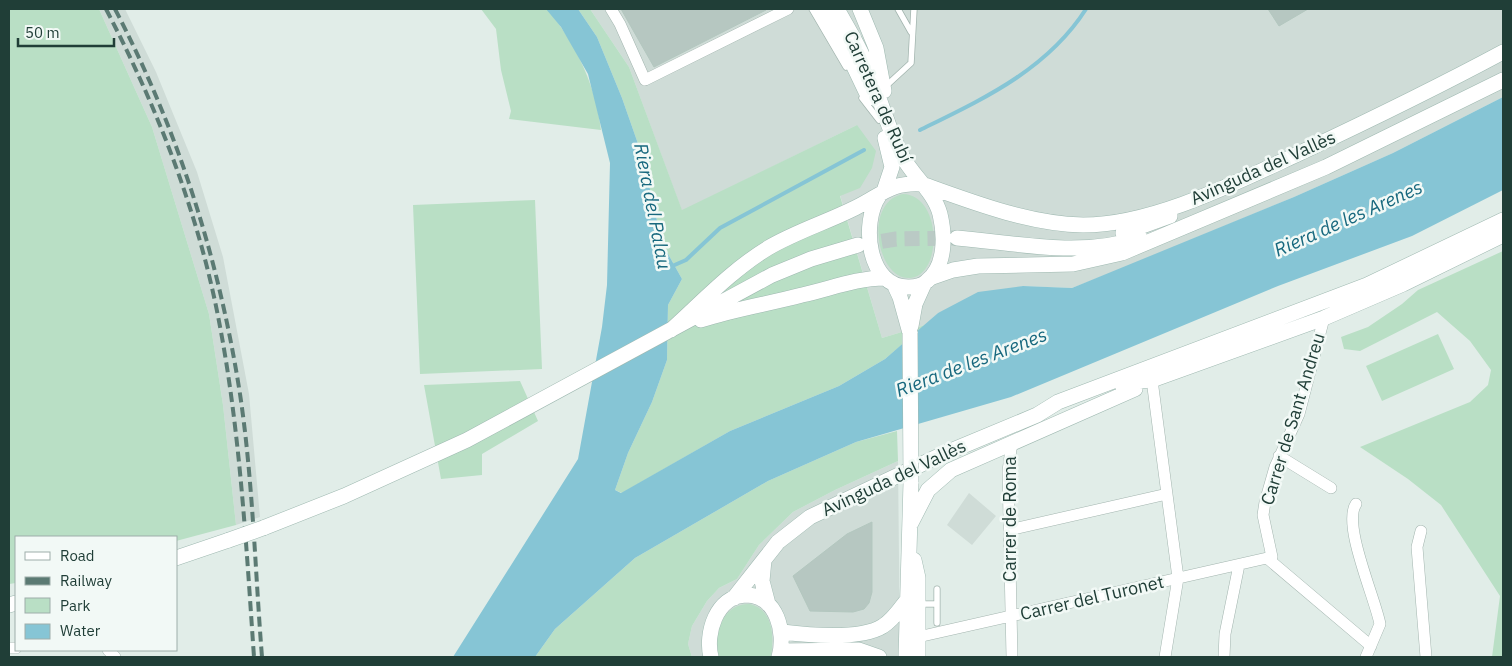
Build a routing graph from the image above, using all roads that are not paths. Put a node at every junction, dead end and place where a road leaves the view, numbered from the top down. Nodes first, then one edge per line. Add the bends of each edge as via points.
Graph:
1 (610, 9) edge
2 (788, 9) edge
3 (812, 9) edge
4 (822, 9) edge
5 (837, 9) edge
6 (860, 9) edge
7 (898, 9) edge
8 (914, 9) edge
9 (912, 34) junction
10 (1503, 52) edge
11 (1503, 80) edge
12 (884, 88) junction
13 (883, 118) junction
14 (919, 186) junction
15 (882, 194) junction
16 (1207, 196) junction
17 (1220, 211) junction
18 (1503, 220) edge
19 (1503, 235) edge
20 (957, 238) tunnel mouth
21 (980, 240) junction
22 (858, 245) tunnel mouth
23 (889, 281) junction
24 (927, 281) junction
25 (1346, 293) junction
26 (724, 299) junction
27 (1324, 318) junction
28 (671, 330) junction
29 (910, 333) junction
30 (1152, 380) junction
31 (1037, 415) junction
32 (1012, 442) junction
33 (1279, 456) junction
34 (1331, 488) dead end
35 (1167, 494) junction
36 (1356, 504) dead end
37 (911, 523) junction
38 (1009, 530) junction
39 (1421, 531) dead end
40 (911, 541) junction
41 (178, 557) edge
42 (1267, 558) junction
43 (764, 560) junction
44 (1238, 565) junction
45 (1178, 578) junction
46 (938, 589) dead end
47 (734, 598) junction
48 (912, 602) junction
49 (768, 604) junction
50 (937, 604) junction
51 (1012, 617) junction
52 (937, 623) dead end
53 (782, 632) junction
54 (918, 637) junction
55 (1368, 652) edge
56 (780, 654) edge
57 (711, 657) edge
58 (880, 657) edge
59 (906, 657) edge
60 (918, 657) edge
61 (1012, 657) edge
62 (1165, 657) edge
63 (1224, 657) edge
64 (1426, 657) edge

1 - 2 street via 645,80
3 - 13 lane via 865,104
4 - 13 main road, Carretera de Rubí
5 - 13 main road, Carretera de Rubí via 866,63
6 - 12 main road via 876,48
7 - 9 lane
8 - 9 lane
9 - 12 lane via 910,63
10 - 16 main road, Avinguda del Vallès via 1410,101
11 - 17 main road, Avinguda del Vallès via 1326,167
12 - 13 main road
13 - 14 main road, Carretera de Rubí
13 - 15 main road, Carretera de Rubí via 892,167
14 - 15 main road via 891,187
14 - 16 main road, Avinguda del Vallès via 1022,215 1083,225 1130,219
14 - 24 main road via 936,202 943,236 939,266
15 - 23 main road via 872,208 870,228 873,255
15 - 26 main road via 769,248 745,264
16 - 21 main road via 1166,218 1101,238
17 - 21 main road via 1104,247 1052,249
17 - 24 main road, Avinguda del Vallès via 1153,242 1107,258 1052,266 978,266 953,270
18 - 25 main road, Avinguda del Vallès
19 - 27 main road, Avinguda del Vallès
20 - 21 main road
22 - 26 main road via 792,266
23 - 24 main road via 904,287
23 - 26 main road via 859,280 794,297
23 - 29 main road via 900,297
24 - 29 main road via 915,304
25 - 27 main road via 1331,306
25 - 31 main road, Avinguda del Vallès via 1058,402
26 - 28 main road
26 - 28 main road
27 - 30 main road, Avinguda del Vallès
27 - 33 street, Carrer de Sant Andreu via 1298,414
28 - 41 main road, bridge via 516,415 419,463 263,528
29 - 37 main road, bridge
30 - 31 main road, Avinguda del Vallès via 1139,381
30 - 32 main road, Avinguda del Vallès
30 - 35 street
31 - 43 main road, Avinguda del Vallès via 826,508 792,529
32 - 37 main road, Avinguda del Vallès via 950,470 938,479 928,490
32 - 38 street, Carrer de Roma via 1008,471
33 - 34 street
33 - 42 street, Carrer de Sant Andreu via 1263,515 1272,556
35 - 38 street
35 - 45 street
36 - 55 street via 1352,510 1353,537 1380,624
37 - 40 main road
38 - 51 street, Carrer de Roma
39 - 64 street via 1417,546
40 - 48 main road via 907,584
40 - 48 main road via 918,578
42 - 44 street, Carrer del Turonet
42 - 55 street
43 - 47 main road, Avinguda del Vallès
43 - 49 main road via 762,581
44 - 45 street, Carrer del Turonet
44 - 63 street
45 - 51 street, Carrer del Turonet
45 - 62 street
46 - 50 lane
47 - 49 main road via 753,596
47 - 57 main road, Avinguda del Vallès via 716,615 710,629
48 - 50 lane
48 - 53 main road via 887,623 869,631 839,634
48 - 54 main road via 913,626
48 - 59 main road
49 - 53 main road
50 - 52 lane
51 - 54 street, Carrer del Turonet
51 - 61 street, Carrer de Roma
53 - 56 main road
54 - 60 main road
56 - 58 main road via 859,650

